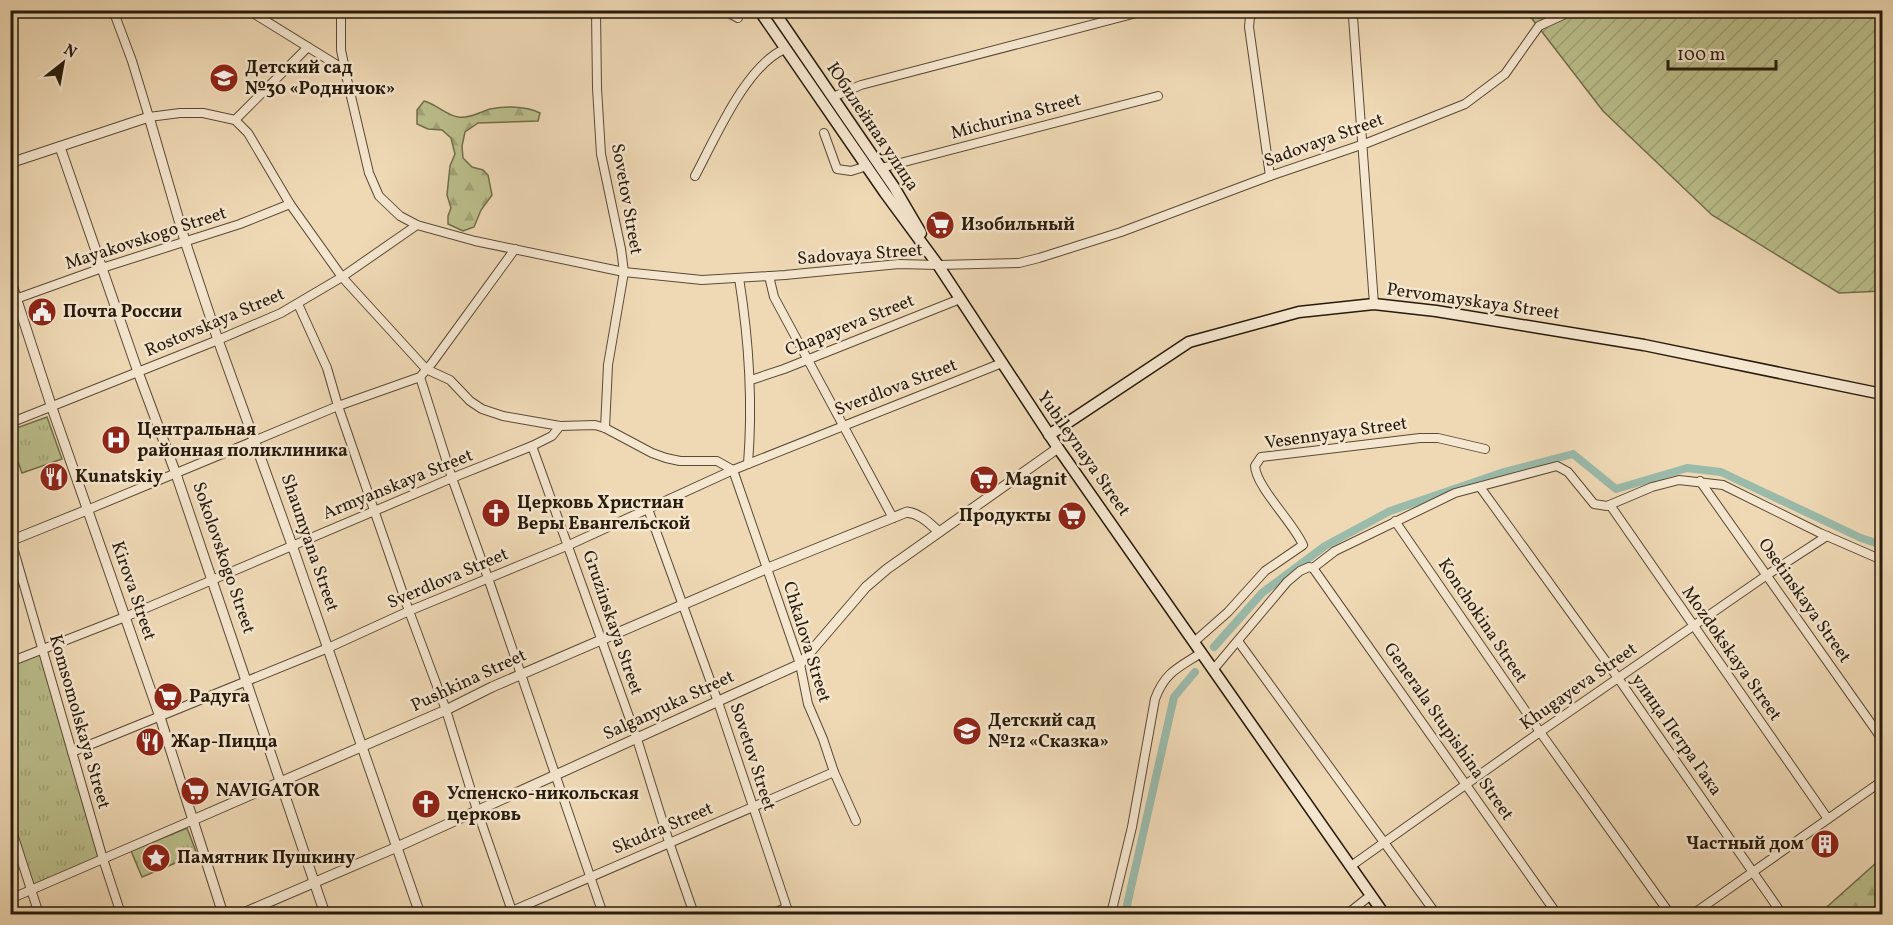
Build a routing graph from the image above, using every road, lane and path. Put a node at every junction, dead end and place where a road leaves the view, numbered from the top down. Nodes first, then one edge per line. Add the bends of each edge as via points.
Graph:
1 (113, 10) edge
2 (248, 10) edge
3 (347, 10) edge
4 (597, 10) edge
5 (723, 10) edge
6 (759, 10) edge
7 (773, 10) edge
8 (1148, 10) edge
9 (1257, 10) edge
10 (1349, 10) edge
11 (1574, 10) edge
12 (341, 11) edge
13 (738, 18) dead end
14 (308, 47) junction
15 (785, 49) junction
16 (346, 75) junction
17 (1158, 96) dead end
18 (833, 98) junction
19 (149, 117) junction
20 (235, 120) junction
21 (824, 133) dead end
22 (1361, 145) junction
23 (60, 147) junction
24 (10, 163) edge
25 (867, 166) junction
26 (881, 168) junction
27 (695, 176) dead end
28 (1270, 176) junction
29 (290, 204) junction
30 (417, 225) junction
31 (185, 241) junction
32 (515, 249) junction
33 (938, 265) junction
34 (102, 268) junction
35 (624, 272) junction
36 (769, 276) junction
37 (342, 277) junction
38 (739, 278) junction
39 (10, 279) edge
40 (960, 299) junction
41 (14, 300) edge
42 (298, 304) junction
43 (1374, 304) junction
44 (218, 340) junction
45 (806, 360) junction
46 (1002, 363) junction
47 (426, 369) junction
48 (138, 372) junction
49 (420, 377) junction
50 (750, 380) junction
51 (1882, 394) edge
52 (338, 406) junction
53 (52, 408) junction
54 (10, 423) edge
55 (842, 425) junction
56 (560, 426) junction
57 (606, 428) junction
58 (1049, 435) junction
59 (255, 441) junction
60 (532, 446) junction
61 (1058, 448) junction
62 (1485, 449) dead end
63 (748, 464) junction
64 (732, 470) junction
65 (176, 474) junction
66 (452, 478) junction
67 (1700, 481) junction
68 (1480, 487) junction
69 (1610, 505) junction
70 (648, 509) junction
71 (87, 510) junction
72 (374, 510) junction
73 (893, 518) junction
74 (1395, 521) junction
75 (939, 532) junction
76 (1827, 536) junction
77 (11, 539) edge
78 (292, 545) junction
79 (568, 545) junction
80 (1882, 560) edge
81 (768, 568) junction
82 (1313, 568) junction
83 (1767, 574) junction
84 (488, 579) junction
85 (212, 580) junction
86 (684, 605) junction
87 (409, 611) junction
88 (125, 617) junction
89 (1694, 626) junction
90 (602, 640) junction
91 (1238, 641) junction
92 (1194, 642) junction
93 (328, 648) junction
94 (43, 650) junction
95 (1201, 652) junction
96 (10, 662) edge
97 (800, 664) junction
98 (1213, 670) junction
99 (521, 674) junction
100 (1618, 678) junction
101 (248, 681) junction
102 (718, 702) junction
103 (446, 710) junction
104 (160, 717) junction
105 (1540, 732) junction
106 (637, 739) junction
107 (1882, 739) edge
108 (362, 745) junction
109 (72, 752) junction
110 (834, 771) junction
111 (556, 776) junction
112 (1882, 781) edge
113 (281, 782) junction
114 (1466, 784) junction
115 (753, 807) junction
116 (477, 810) junction
117 (1828, 819) junction
118 (193, 820) junction
119 (856, 821) dead end
120 (11, 831) edge
121 (669, 842) junction
122 (1384, 842) junction
123 (398, 847) junction
124 (103, 860) junction
125 (1351, 866) junction
126 (1753, 872) junction
127 (590, 876) junction
128 (314, 883) junction
129 (31, 891) junction
130 (1371, 895) junction
131 (10, 899) edge
132 (787, 911) edge
133 (510, 914) edge
134 (39, 915) edge
135 (121, 915) edge
136 (224, 915) edge
137 (241, 915) edge
138 (325, 915) edge
139 (420, 915) edge
140 (603, 915) edge
141 (694, 915) edge
142 (771, 915) edge
143 (1111, 915) edge
144 (1350, 915) edge
145 (1384, 915) edge
146 (1436, 915) edge
147 (1557, 915) edge
148 (1670, 915) edge
149 (1693, 915) edge
150 (1782, 915) edge

1 - 19 street, Shaumyana Street
2 - 14 street
3 - 12 street
4 - 35 street, Sovetov Street via 601,154
5 - 13 street
6 - 15 main road, Yubileynaya Street
7 - 18 main road, Юбилейная улица
8 - 18 street via 861,85
9 - 28 street via 1250,17 1249,27
10 - 22 street via 1353,17
11 - 22 street, Sadovaya Street via 1539,26 1505,74 1465,104
12 - 16 street, Sadovaya Street via 341,50
14 - 16 street
14 - 20 street
15 - 25 main road, Yubileynaya Street
15 - 27 street via 755,72
16 - 30 street, Sadovaya Street via 369,173 379,196 399,216
17 - 26 street, Michurina Street
18 - 26 main road, Юбилейная улица
19 - 20 street via 180,112
19 - 23 street
19 - 31 street, Shaumyana Street
20 - 29 street via 248,133
21 - 25 street via 837,169 851,171
22 - 28 street, Sadovaya Street
22 - 43 street
23 - 24 street
23 - 34 street, Sokolovskogo Street
25 - 33 main road, Yubileynaya Street
26 - 33 main road, Юбилейная улица
28 - 33 street, Sadovaya Street via 1039,258 1019,263
29 - 31 street, Mayakovskogo Street
29 - 37 street
30 - 32 street, Sadovaya Street
30 - 37 street, Rostovskaya Street
31 - 34 street, Mayakovskogo Street
31 - 44 street, Shaumyana Street
32 - 35 street, Sadovaya Street
32 - 47 street
33 - 36 street, Sadovaya Street via 899,264
33 - 40 main road, Yubileynaya Street
34 - 41 street, Mayakovskogo Street
34 - 48 street, Sokolovskogo Street
35 - 38 street, Sadovaya Street via 702,280
35 - 57 street, Sovetov Street via 608,365
36 - 38 street, Sadovaya Street
36 - 45 street via 774,297
37 - 42 street, Rostovskaya Street
37 - 47 street
38 - 50 street
39 - 41 street, Kirova Street
40 - 45 street, Chapayeva Street
40 - 46 main road, Yubileynaya Street
41 - 53 street, Kirova Street
42 - 44 street, Rostovskaya Street
42 - 52 street via 327,368
43 - 51 main road, Pervomayskaya Street via 1644,345
43 - 58 main road, Pervomayskaya Street via 1299,312 1190,342
44 - 48 street, Rostovskaya Street
44 - 59 street, Shaumyana Street
45 - 50 street, Chapayeva Street
45 - 55 street
46 - 55 street, Sverdlova Street
46 - 58 main road, Yubileynaya Street
47 - 49 street
47 - 56 street via 450,380 482,409
48 - 53 street, Rostovskaya Street
48 - 65 street, Sokolovskogo Street
49 - 52 street
49 - 66 street
50 - 63 street
52 - 59 street
52 - 72 street
53 - 54 street, Rostovskaya Street
53 - 71 street, Kirova Street
55 - 63 street, Sverdlova Street
55 - 73 street
56 - 57 street
56 - 60 street, Armyanskaya Street via 552,436
57 - 64 street via 666,458 717,461
58 - 61 main road, Yubileynaya Street
59 - 65 street
59 - 78 street, Shaumyana Street
60 - 66 street, Armyanskaya Street
60 - 79 street, Gruzinskaya Street
61 - 75 street, Salganyuka Street
61 - 92 main road, Yubileynaya Street
62 - 92 street, Vesennyaya Street via 1438,438 1420,438 1261,457 1255,466 1258,478 1303,545 1265,571
63 - 64 street, Sverdlova Street
64 - 70 street, Sverdlova Street
64 - 81 street, Chkalova Street
65 - 71 street
65 - 85 street, Sokolovskogo Street
66 - 72 street, Armyanskaya Street
66 - 84 street
67 - 69 street via 1679,480
67 - 76 street via 1723,485
67 - 83 street, Osetinskaya Street
68 - 69 street via 1557,466 1568,472 1594,504
68 - 74 street via 1455,493
68 - 100 street, улица Петра Гака
69 - 89 street, Mozdokskaya Street
70 - 79 street, Sverdlova Street
70 - 86 street, Sovetov Street
71 - 77 street
71 - 88 street, Kirova Street
72 - 78 street, Armyanskaya Street
72 - 87 street
73 - 75 street, Pushkina Street via 915,513
73 - 81 street, Pushkina Street
74 - 82 street via 1335,551
74 - 105 street, Konchokina Street
75 - 97 street, Salganyuka Street via 866,587
76 - 80 street
76 - 83 street, Khugayeva Street
77 - 94 street, Komsomolskaya Street
78 - 85 street, Armyanskaya Street
78 - 93 street, Shaumyana Street
79 - 84 street, Sverdlova Street
79 - 90 street, Gruzinskaya Street
81 - 86 street, Pushkina Street
81 - 97 street, Chkalova Street
82 - 91 street via 1299,571 1287,582
82 - 114 street, Generala Stupishina Street
83 - 89 street, Khugayeva Street
83 - 107 street, Osetinskaya Street
84 - 87 street, Sverdlova Street
84 - 99 street
85 - 88 street, Armyanskaya Street
85 - 101 street, Sokolovskogo Street
86 - 90 street, Pushkina Street
86 - 102 street, Sovetov Street
87 - 93 street, Sverdlova Street
87 - 103 street
88 - 94 street, Armyanskaya Street
88 - 104 street, Kirova Street
89 - 100 street, Khugayeva Street
89 - 117 street, Mozdokskaya Street
90 - 99 street, Pushkina Street
90 - 106 street, Gruzinskaya Street
91 - 98 street
91 - 122 street
92 - 95 main road, Yubileynaya Street
93 - 101 street, Sverdlova Street
93 - 108 street, Shaumyana Street
94 - 96 street, Armyanskaya Street
94 - 109 street, Komsomolskaya Street
95 - 98 main road, Yubileynaya Street
95 - 143 street via 1169,674 1155,699 1132,827
97 - 102 street, Salganyuka Street
97 - 110 street, Chkalova Street via 808,704
98 - 125 main road, Yubileynaya Street
99 - 103 street, Pushkina Street
99 - 111 street
100 - 105 street, Khugayeva Street
100 - 126 street, улица Петра Гака
101 - 104 street, Sverdlova Street
101 - 113 street, Sokolovskogo Street
102 - 106 street, Salganyuka Street
102 - 115 street, Sovetov Street
103 - 108 street, Pushkina Street
103 - 116 street
104 - 109 street, Sverdlova Street
104 - 118 street, Kirova Street
105 - 114 street, Khugayeva Street
105 - 148 street, Konchokina Street
106 - 111 street, Salganyuka Street
106 - 121 street, Gruzinskaya Street
108 - 113 street, Pushkina Street
108 - 123 street, Shaumyana Street
109 - 124 street, Komsomolskaya Street
110 - 115 street, Skudra Street
110 - 119 street, Chkalova Street
111 - 116 street, Salganyuka Street
111 - 127 street
112 - 117 street
113 - 118 street, Pushkina Street
113 - 128 street, Sokolovskogo Street
114 - 122 street, Khugayeva Street
114 - 147 street, Generala Stupishina Street
115 - 121 street, Skudra Street
115 - 132 street, Sovetov Street
116 - 123 street, Salganyuka Street
116 - 133 street
117 - 126 street
118 - 124 street, Pushkina Street
118 - 136 street, Kirova Street
120 - 129 street
121 - 127 street, Skudra Street
121 - 141 street, Gruzinskaya Street
122 - 125 street, Khugayeva Street
122 - 146 street
123 - 128 street, Salganyuka Street
123 - 139 street, Shaumyana Street
124 - 129 street, Pushkina Street
124 - 135 street, Komsomolskaya Street
125 - 130 main road, Yubileynaya Street
126 - 149 street
126 - 150 street, улица Петра Гака
127 - 133 street, Skudra Street
127 - 140 street
128 - 137 street, Salganyuka Street
128 - 138 street, Sokolovskogo Street
129 - 131 street, Pushkina Street
129 - 134 street
130 - 144 street
130 - 145 main road, Yubileynaya Street
132 - 142 street

